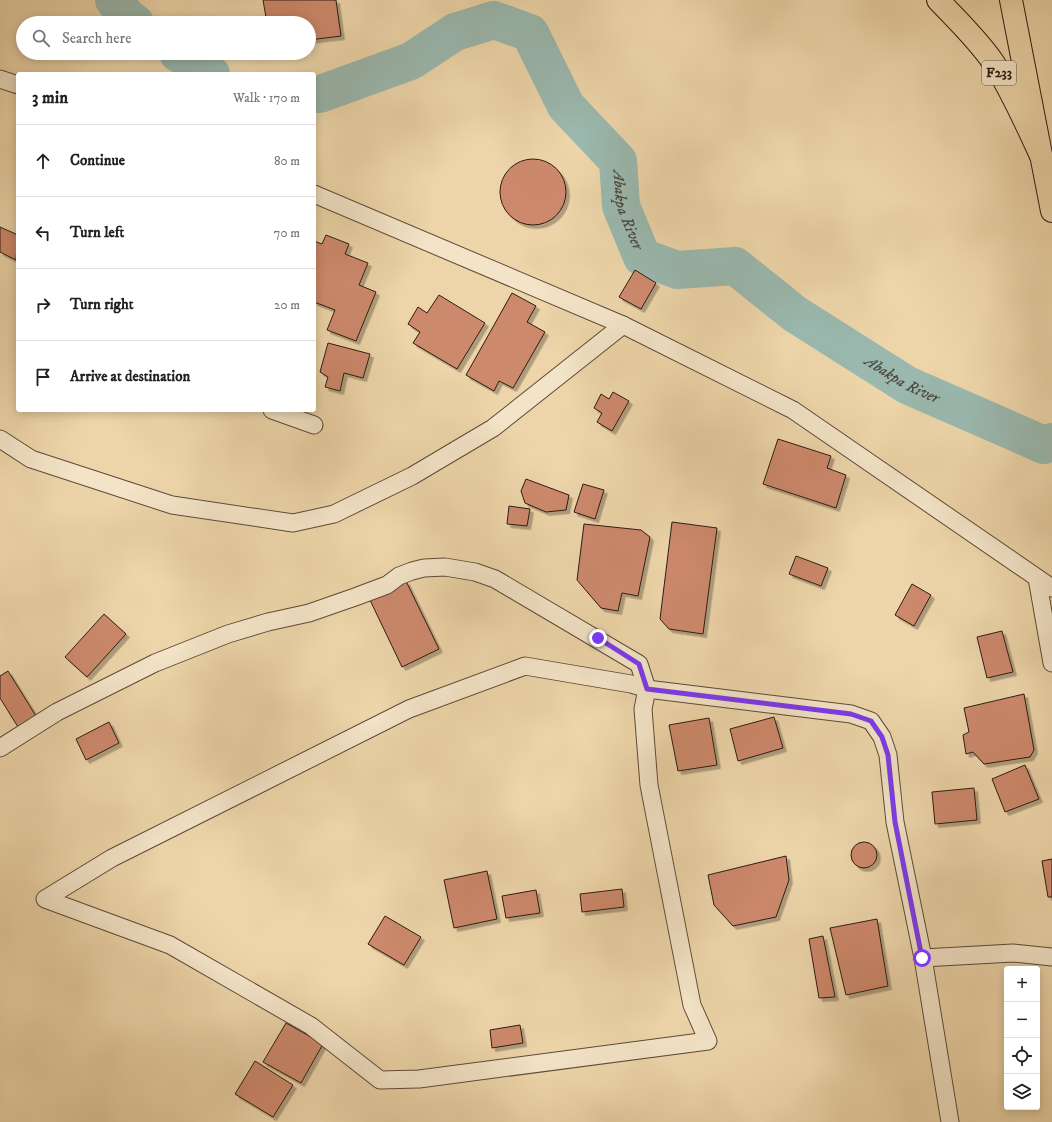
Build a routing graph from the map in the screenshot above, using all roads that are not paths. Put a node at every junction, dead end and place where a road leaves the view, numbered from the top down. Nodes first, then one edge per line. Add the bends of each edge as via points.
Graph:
1 (938, 0) edge
2 (1011, 0) edge
3 (0, 79) edge
4 (16, 84) edge
5 (1042, 158) junction
6 (316, 195) edge
7 (1052, 211) edge
8 (623, 324) junction
9 (278, 412) edge
10 (314, 425) dead end
11 (0, 439) edge
12 (1037, 578) junction
13 (1052, 588) edge
14 (1052, 663) edge
15 (647, 689) junction
16 (0, 748) edge
17 (922, 958) junction
18 (1052, 958) edge
19 (950, 1122) edge

1 - 5 main road, F233 via 968,30 994,63
2 - 5 main road, F233
3 - 4 street
5 - 7 main road, F233
6 - 8 street
8 - 11 street via 493,428 412,476 334,514 293,523 172,505 31,459
8 - 12 street via 793,410
9 - 10 street
12 - 13 street
12 - 14 street
15 - 15 street via 525,666 409,709 112,858 45,899 170,945 311,1026 380,1080 419,1079 708,1041 692,1005 649,785 643,709
15 - 16 street via 639,664 495,579 475,572 424,568 412,570 387,585 309,613 228,634 154,663 57,712
15 - 17 street via 851,714 871,721 882,737 888,755 895,822
17 - 18 street via 1014,953
17 - 19 street

